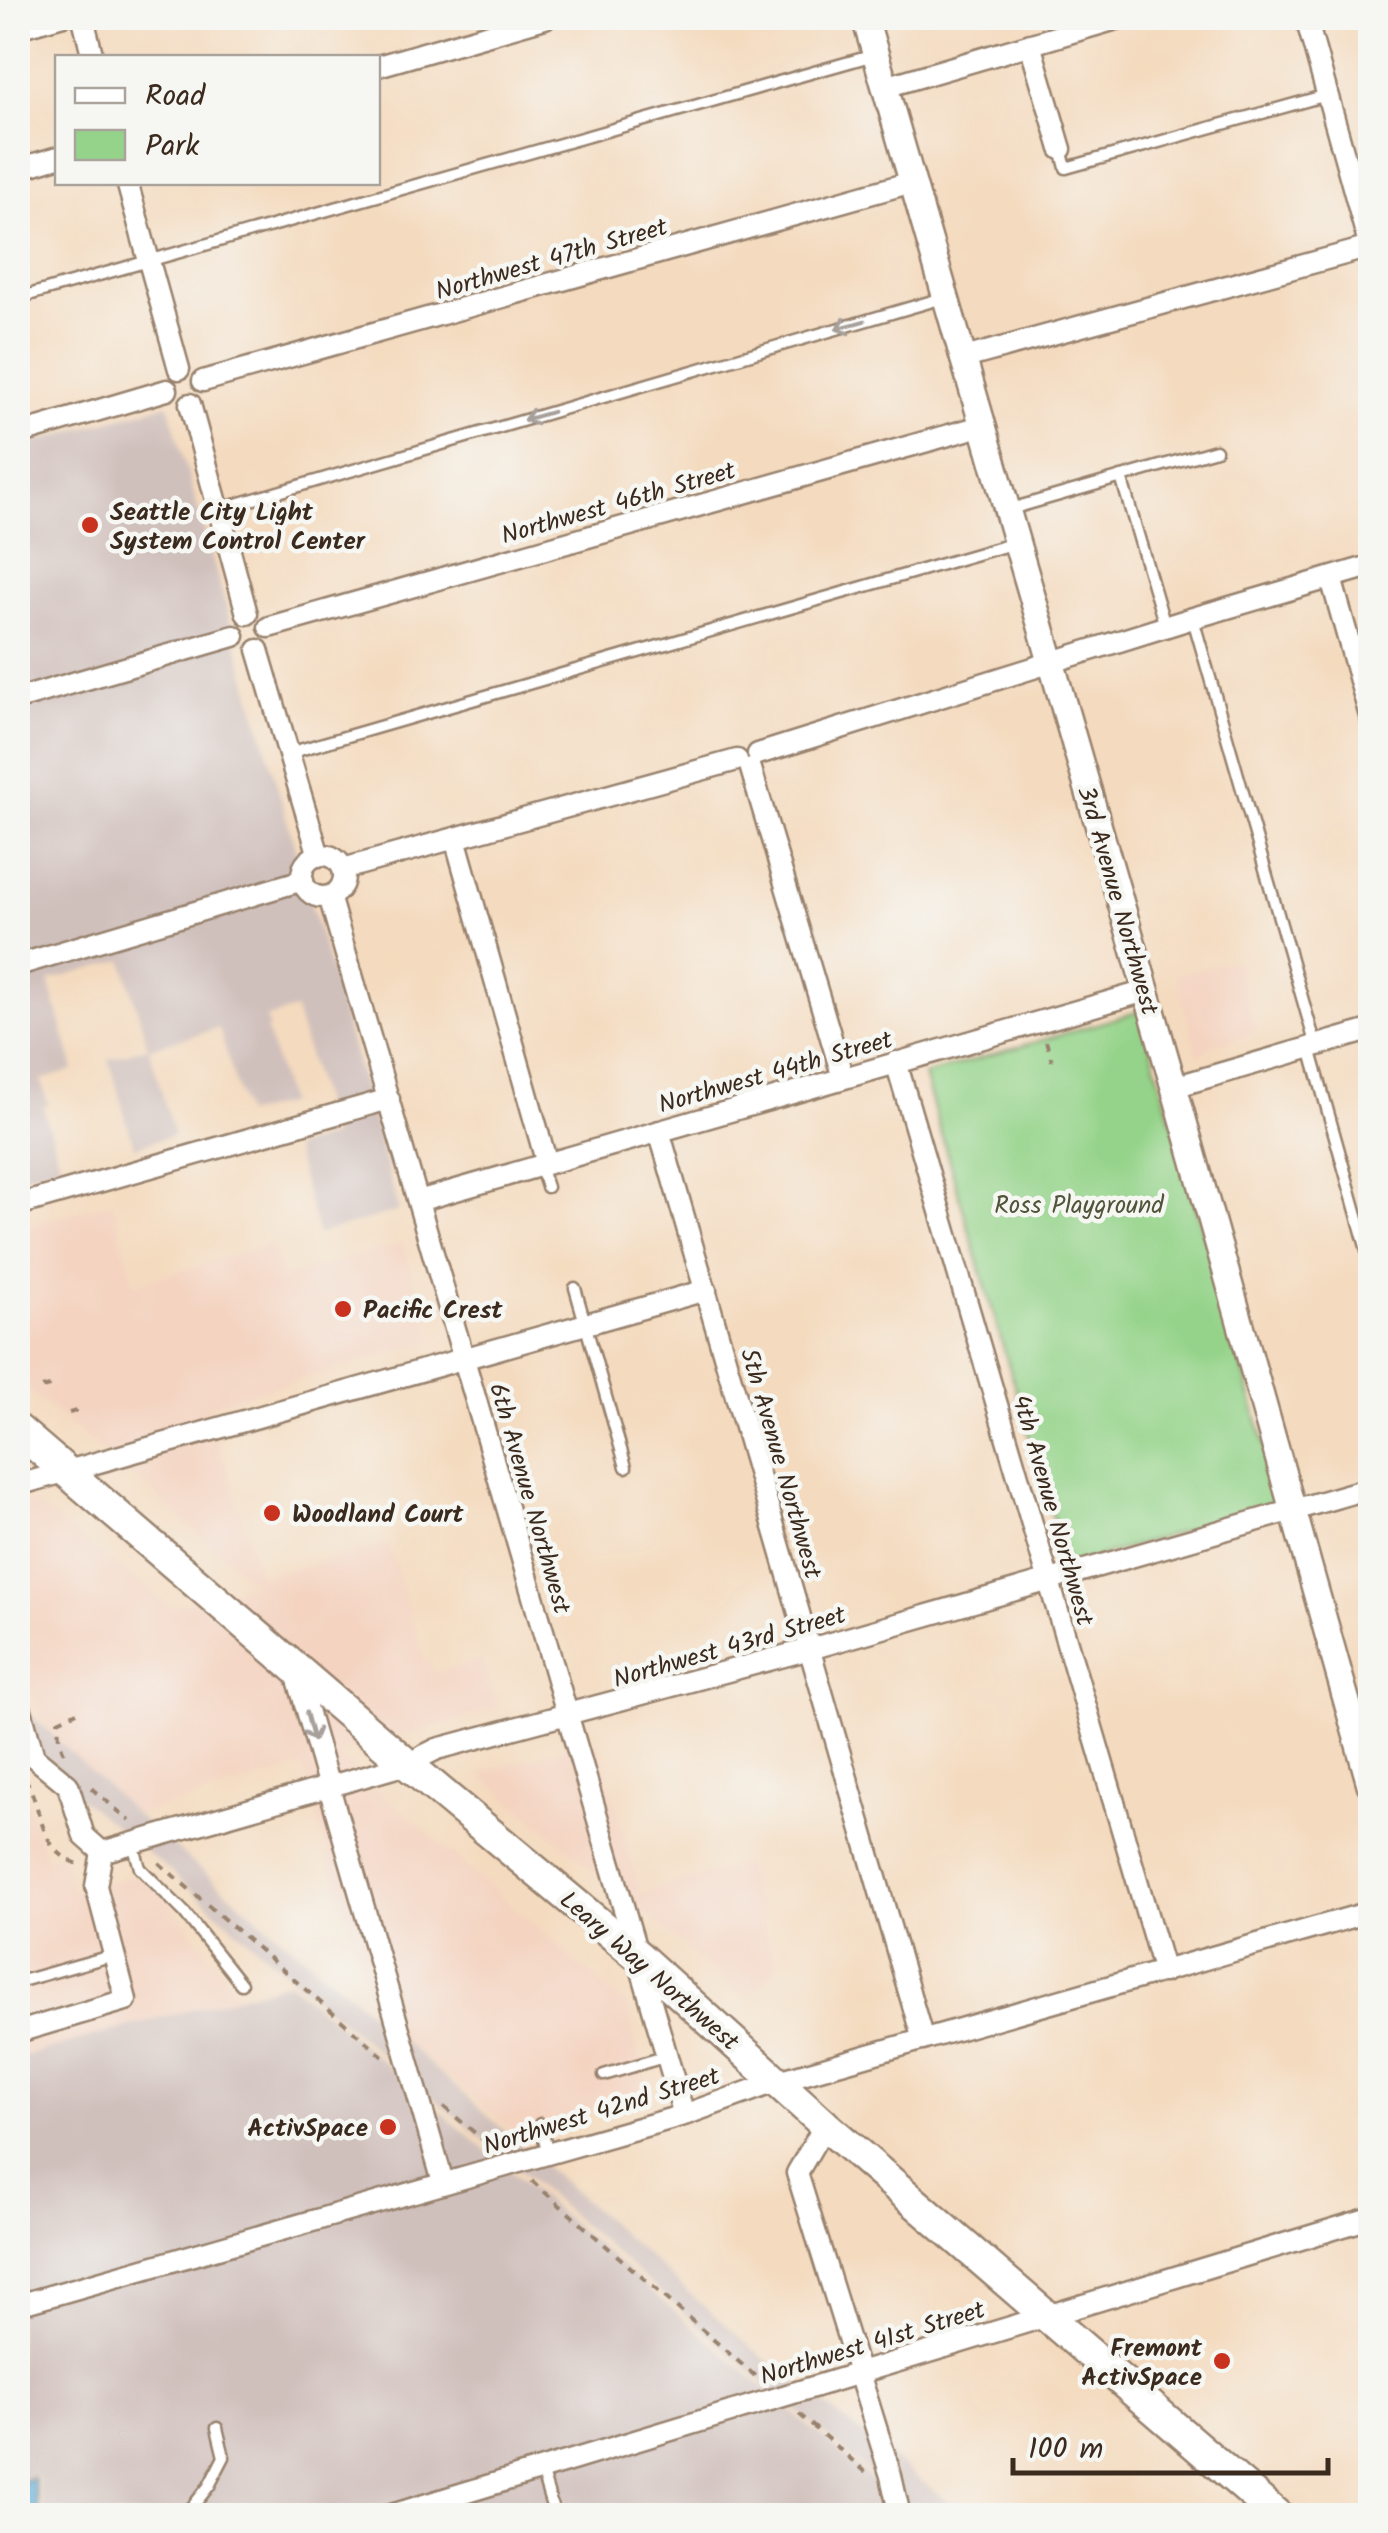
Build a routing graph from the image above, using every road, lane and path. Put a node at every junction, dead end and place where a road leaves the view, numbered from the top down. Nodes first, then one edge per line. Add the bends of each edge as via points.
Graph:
1 (71, 18) edge
2 (83, 18) edge
3 (545, 18) edge
4 (864, 18) edge
5 (1120, 18) edge
6 (1306, 18) edge
7 (18, 33) edge
8 (1030, 44) junction
9 (92, 55) edge
10 (875, 55) junction
11 (380, 65) edge
12 (884, 87) junction
13 (1328, 94) junction
14 (1061, 149) joint
15 (55, 158) edge
16 (18, 169) edge
17 (912, 182) junction
18 (127, 185) edge
19 (1370, 247) edge
20 (149, 260) junction
21 (18, 298) edge
22 (944, 298) junction
23 (962, 358) junction
24 (180, 369) junction
25 (202, 381) junction
26 (167, 390) junction
27 (190, 404) junction
28 (980, 426) junction
29 (18, 434) edge
30 (1216, 450) dead end
31 (1122, 477) junction
32 (220, 510) junction
33 (1006, 510) junction
34 (1016, 543) junction
35 (1370, 566) edge
36 (1332, 578) junction
37 (247, 614) junction
38 (1193, 618) junction
39 (269, 626) junction
40 (1166, 626) junction
41 (234, 636) junction
42 (258, 650) junction
43 (1050, 664) junction
44 (18, 698) edge
45 (1370, 716) edge
46 (288, 753) junction
47 (749, 761) junction
48 (455, 838) junction
49 (318, 856) junction
50 (343, 870) junction
51 (303, 880) junction
52 (329, 896) junction
53 (18, 965) edge
54 (1146, 990) junction
55 (1370, 1030) edge
56 (1044, 1036) dead end
57 (1313, 1047) junction
58 (1052, 1061) dead end
59 (896, 1062) junction
60 (844, 1078) junction
61 (1174, 1087) junction
62 (389, 1099) junction
63 (659, 1131) junction
64 (544, 1165) junction
65 (546, 1188) dead end
66 (418, 1201) junction
67 (18, 1204) edge
68 (1370, 1261) edge
69 (575, 1288) dead end
70 (706, 1290) junction
71 (585, 1324) junction
72 (465, 1360) junction
73 (53, 1384) dead end
74 (42, 1388) dead end
75 (80, 1410) dead end
76 (69, 1413) dead end
77 (18, 1430) edge
78 (626, 1468) dead end
79 (66, 1470) junction
80 (18, 1485) edge
81 (1370, 1488) edge
82 (1292, 1510) junction
83 (1049, 1582) junction
84 (810, 1649) junction
85 (294, 1667) junction
86 (18, 1700) edge
87 (77, 1712) dead end
88 (568, 1716) junction
89 (68, 1762) dead end
90 (407, 1764) junction
91 (26, 1766) edge
92 (1370, 1784) edge
93 (90, 1788) dead end
94 (327, 1788) junction
95 (130, 1820) dead end
96 (132, 1843) junction
97 (102, 1852) junction
98 (159, 1862) dead end
99 (81, 1864) dead end
100 (1370, 1912) edge
101 (114, 1955) junction
102 (637, 1955) junction
103 (1164, 1972) junction
104 (18, 1982) edge
105 (241, 1984) dead end
106 (18, 2032) edge
107 (923, 2040) junction
108 (666, 2056) junction
109 (390, 2063) dead end
110 (604, 2075) dead end
111 (778, 2081) junction
112 (433, 2098) dead end
113 (684, 2115) junction
114 (540, 2124) dead end
115 (824, 2125) junction
116 (500, 2153) dead end
117 (548, 2153) junction
118 (532, 2180) dead end
119 (443, 2182) junction
120 (1370, 2218) edge
121 (18, 2305) edge
122 (1046, 2315) junction
123 (858, 2371) junction
124 (765, 2384) dead end
125 (790, 2406) dead end
126 (217, 2428) dead end
127 (541, 2469) junction
128 (862, 2469) dead end
129 (184, 2516) edge
130 (388, 2516) edge
131 (554, 2516) edge
132 (900, 2516) edge
133 (941, 2516) edge
134 (955, 2516) edge
135 (1278, 2516) edge

1 - 7 lane
2 - 9 street
3 - 11 street
4 - 10 street, 3rd Avenue Northwest
5 - 8 street
6 - 13 street
8 - 12 street
8 - 14 street
10 - 12 street, 3rd Avenue Northwest
10 - 20 lane
12 - 17 street, 3rd Avenue Northwest
13 - 14 lane via 1066,168
13 - 19 street
15 - 16 street
17 - 22 street, 3rd Avenue Northwest
17 - 25 street, Northwest 47th Street
18 - 20 street
19 - 23 street
20 - 21 lane
20 - 24 street
22 - 23 street, 3rd Avenue Northwest
22 -> 32 lane
23 - 28 street, 3rd Avenue Northwest
24 - 25 street via 192,369
24 - 26 street
25 - 27 street via 201,395
26 - 27 street via 175,402
26 - 29 street
27 - 32 street
28 - 33 street, 3rd Avenue Northwest
28 - 39 street, Northwest 46th Street
30 - 31 lane
31 - 33 lane
31 - 40 lane
32 - 37 street
33 - 34 street, 3rd Avenue Northwest
34 - 43 street, 3rd Avenue Northwest
34 - 46 lane
35 - 36 street
36 - 38 street
36 - 45 street
37 - 39 street
37 - 41 street via 236,622
38 - 40 street
38 - 57 lane
39 - 42 street
40 - 43 street
41 - 42 street via 241,648
41 - 44 street
42 - 46 street
43 - 47 street
43 - 54 street, 3rd Avenue Northwest
46 - 49 street
47 - 48 street
47 - 60 street
48 - 50 street
48 - 64 street
49 - 50 street via 331,857
49 - 51 street via 306,865
50 - 52 street via 342,886
51 - 52 street via 313,894
51 - 53 street
52 - 62 street, 6th Avenue Northwest
54 - 59 street, Northwest 44th Street
54 - 61 street, 3rd Avenue Northwest
55 - 57 street
56 - 58 path
57 - 61 street
57 - 68 lane
59 - 60 street, Northwest 44th Street
59 - 83 street, 4th Avenue Northwest
60 - 63 street, Northwest 44th Street
61 - 82 street, 3rd Avenue Northwest
62 - 66 street, 6th Avenue Northwest
62 - 67 street
63 - 64 street, Northwest 44th Street
63 - 70 street, 5th Avenue Northwest
64 - 65 lane
64 - 66 street, Northwest 44th Street
66 - 72 street, 6th Avenue Northwest
69 - 71 lane
70 - 71 street
70 - 84 street, 5th Avenue Northwest
71 - 72 street
71 - 78 lane
72 - 79 street
72 - 88 street, 6th Avenue Northwest
73 - 74 path
75 - 76 path
77 - 79 main road, Leary Way Northwest
79 - 80 street
79 - 85 main road, Leary Way Northwest
81 - 82 street, Northwest 43rd Street
82 - 83 street, Northwest 43rd Street
82 - 92 street, 3rd Avenue Northwest
83 - 84 street, Northwest 43rd Street
83 - 103 street, 4th Avenue Northwest
84 - 88 street, Northwest 43rd Street
84 - 107 street, 5th Avenue Northwest
85 - 90 main road, Leary Way Northwest
85 -> 94 street
86 - 91 street
87 - 89 path via 58,1721
88 - 90 street, Northwest 43rd Street via 437,1749
88 - 102 street, 6th Avenue Northwest
90 - 94 street, Northwest 43rd Street
90 - 102 main road, Leary Way Northwest
91 - 97 street via 68,1785 84,1836
91 - 99 path via 48,1842
93 - 95 path
94 - 96 street, Northwest 43rd Street
94 - 119 street
96 - 97 street, Northwest 43rd Street
96 - 105 lane via 140,1868
97 - 101 street via 96,1886
98 - 109 path
100 - 103 street, Northwest 42nd Street
101 - 104 lane
101 - 106 street via 126,2000
102 - 108 street, 6th Avenue Northwest
102 - 111 main road, Leary Way Northwest
103 - 107 street, Northwest 42nd Street
107 - 111 street, Northwest 42nd Street
108 - 110 lane
108 - 113 street, 6th Avenue Northwest
111 - 113 street, Northwest 42nd Street
111 - 115 main road, Leary Way Northwest
112 - 116 path
113 - 117 street, Northwest 42nd Street
114 - 117 lane
115 - 122 main road, Leary Way Northwest
115 - 123 street via 797,2173
117 - 119 street, Northwest 42nd Street
118 - 124 path
119 - 121 street, Northwest 42nd Street
120 - 122 street, Northwest 41st Street
122 - 123 street, Northwest 41st Street
122 - 135 main road, Leary Way Northwest
123 - 127 street, Northwest 41st Street
123 - 132 street
125 - 128 path
126 - 129 lane via 224,2457
127 - 130 street, Northwest 41st Street
127 - 131 lane
133 - 134 path via 948,2510

